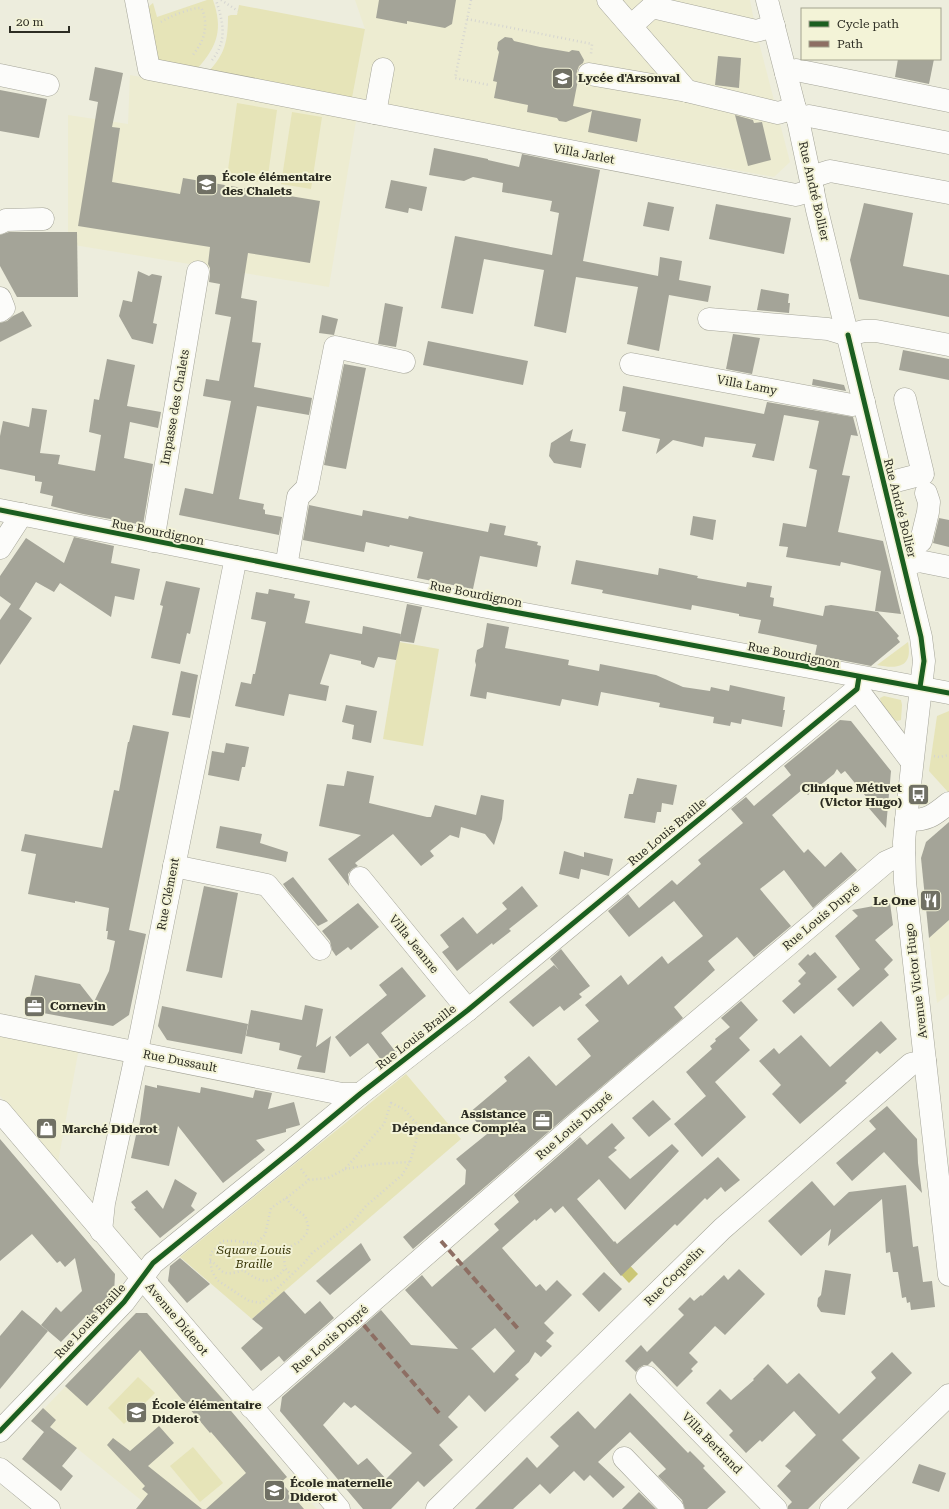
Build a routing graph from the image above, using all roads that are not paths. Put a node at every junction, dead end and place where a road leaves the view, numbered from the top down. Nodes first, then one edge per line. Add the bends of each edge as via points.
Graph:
1 (136, 0) edge
2 (608, 0) edge
3 (767, 0) edge
4 (630, 26) junction
5 (774, 26) junction
6 (382, 69) dead end
7 (786, 73) junction
8 (589, 74) road end
9 (0, 75) edge
10 (48, 85) dead end
11 (687, 91) junction
12 (949, 101) edge
13 (365, 111) junction
14 (796, 114) junction
15 (949, 143) edge
16 (812, 184) junction
17 (949, 193) edge
18 (43, 219) dead end
19 (0, 223) edge
20 (198, 272) dead end
21 (0, 298) edge
22 (0, 311) edge
23 (709, 319) dead end
24 (848, 335) junction
25 (949, 345) edge
26 (404, 362) dead end
27 (631, 364) dead end
28 (905, 399) dead end
29 (864, 402) junction
30 (884, 484) junction
31 (926, 493) dead end
32 (0, 510) edge
33 (22, 514) junction
34 (153, 541) junction
35 (0, 548) edge
36 (902, 557) junction
37 (236, 558) junction
38 (286, 567) junction
39 (949, 567) edge
40 (858, 683) junction
41 (920, 687) junction
42 (949, 693) edge
43 (922, 759) junction
44 (949, 803) edge
45 (906, 820) junction
46 (904, 854) junction
47 (174, 866) junction
48 (360, 878) dead end
49 (320, 949) dead end
50 (468, 1010) junction
51 (0, 1025) edge
52 (136, 1052) junction
53 (925, 1061) junction
54 (360, 1094) junction
55 (0, 1111) edge
56 (101, 1231) junction
57 (949, 1275) edge
58 (142, 1277) junction
59 (647, 1377) dead end
60 (949, 1395) edge
61 (251, 1407) junction
62 (0, 1431) edge
63 (624, 1458) dead end
64 (0, 1469) edge
65 (49, 1509) edge
66 (339, 1509) edge
67 (437, 1509) edge
68 (673, 1509) edge
69 (776, 1509) edge
70 (831, 1509) edge

1 - 13 street, Villa Jarlet via 149,69
2 - 4 street
3 - 5 street, Rue André Bollier
4 - 5 street via 652,7 756,30
4 - 11 street
5 - 7 street, Rue André Bollier
6 - 13 street
7 - 12 street via 796,70
7 - 14 street, Rue André Bollier
8 - 11 street
9 - 10 street
11 - 14 street via 778,113
13 - 16 street, Villa Jarlet via 796,196
14 - 15 street
14 - 16 street, Rue André Bollier
16 - 17 street, Villa Jarlet via 830,171
16 - 24 street, Rue André Bollier
18 - 19 street via 6,220
20 - 34 street, Impasse des Chalets
21 - 22 street via 4,308
23 - 24 street via 828,330
24 - 25 street via 876,331
24 - 29 street, Rue André Bollier
26 - 38 street via 335,347 307,488 298,497
27 - 29 street, Villa Lamy via 852,405
28 - 30 street via 923,474
29 - 30 street, Rue André Bollier
30 - 36 street, Rue André Bollier
31 - 36 street via 928,512 921,541
32 - 33 street, Rue Bourdignon
33 - 34 street, Rue Bourdignon
33 - 35 street
34 - 37 street, Rue Bourdignon
36 - 39 street
36 - 41 street, Rue André Bollier via 921,637 924,661
37 - 38 street, Rue Bourdignon
37 - 47 street, Rue Clément
38 - 40 street, Rue Bourdignon
40 - 41 street, Rue Bourdignon
40 - 43 street
40 - 50 street, Rue Louis Braille
41 - 42 street, Rue Bourdignon
41 - 43 street, Avenue Victor Hugo
43 - 45 street, Avenue Victor Hugo
44 - 45 street via 934,816 918,821
45 - 46 street, Avenue Victor Hugo
46 - 53 street, Avenue Victor Hugo
46 - 61 street, Rue Louis Dupré via 886,862 582,1119
47 - 49 street via 267,885
47 - 52 street, Rue Clément
48 - 50 street, Villa Jeanne
50 - 54 street, Rue Louis Braille
51 - 52 street, Rue Dussault
52 - 54 street, Rue Dussault via 342,1094
52 - 56 street, Rue Clément via 104,1203
53 - 57 street, Avenue Victor Hugo
53 - 67 street, Rue Coquelin via 911,1064 722,1228
54 - 58 street, Rue Louis Braille via 153,1263
55 - 56 street, Avenue Diderot
56 - 58 street, Avenue Diderot
58 - 61 street, Avenue Diderot
58 - 62 street, Rue Louis Braille via 124,1302
59 - 69 street, Villa Bertrand
60 - 70 street
61 - 66 street, Avenue Diderot
63 - 68 street
64 - 65 street

